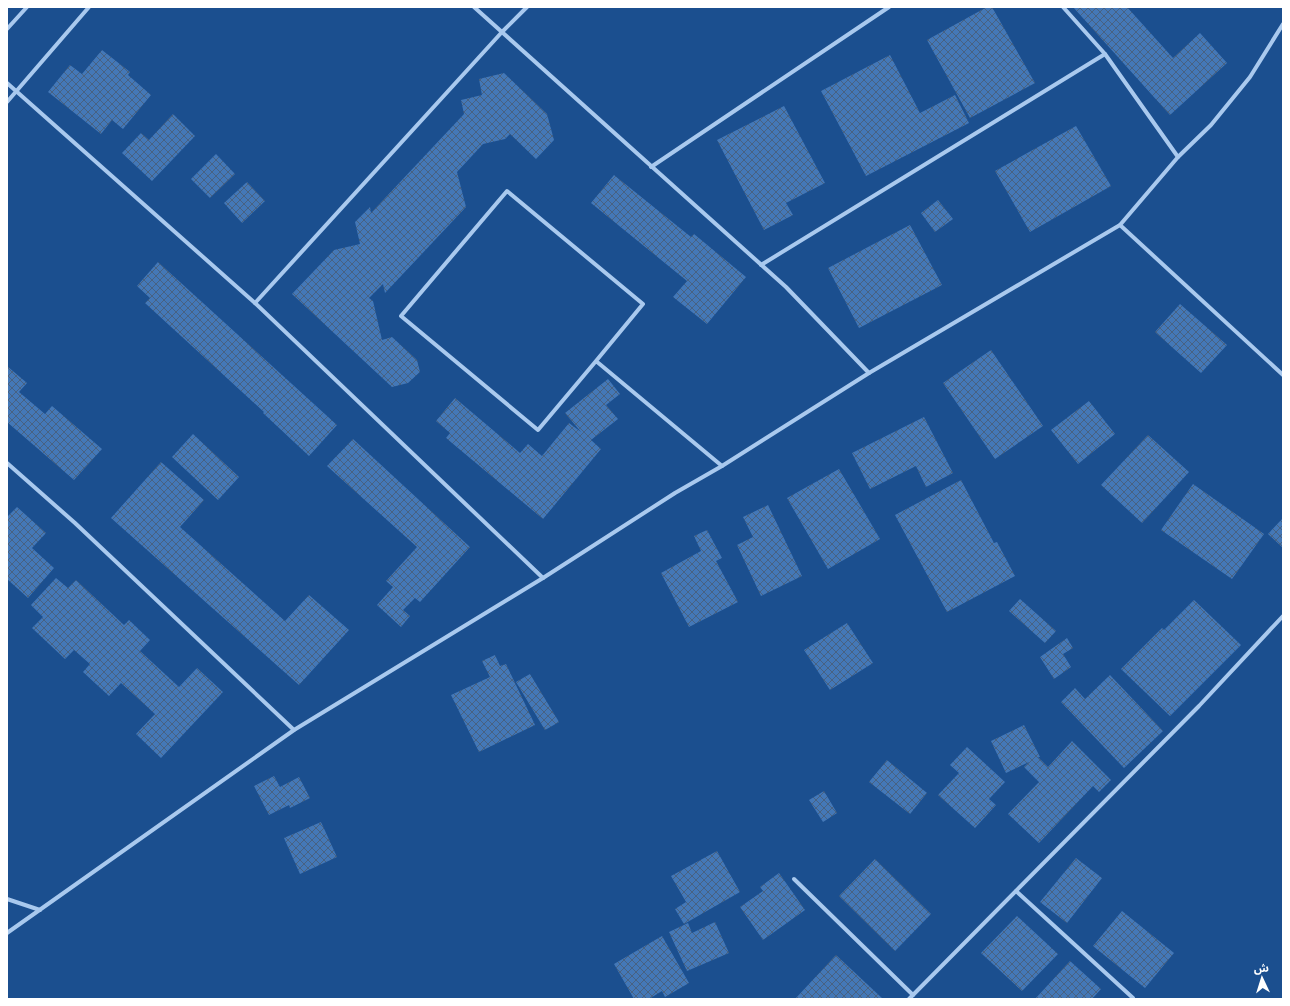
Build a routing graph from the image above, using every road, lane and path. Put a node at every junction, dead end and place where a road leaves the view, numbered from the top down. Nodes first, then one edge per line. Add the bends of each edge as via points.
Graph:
1 (27, 7) edge
2 (89, 7) edge
3 (474, 7) edge
4 (527, 7) edge
5 (889, 7) edge
6 (1063, 7) edge
7 (1283, 24) edge
8 (7, 29) edge
9 (502, 32) junction
10 (1105, 54) junction
11 (7, 83) edge
12 (16, 90) junction
13 (7, 102) edge
14 (1178, 157) junction
15 (651, 167) junction
16 (1120, 225) junction
17 (760, 265) junction
18 (255, 303) junction
19 (596, 361) junction
20 (869, 373) junction
21 (1283, 375) edge
22 (7, 463) edge
23 (722, 466) junction
24 (543, 578) junction
25 (1283, 616) edge
26 (294, 730) junction
27 (794, 879) dead end
28 (1016, 891) junction
29 (7, 899) edge
30 (40, 910) junction
31 (7, 933) edge
32 (911, 997) edge
33 (1133, 998) dead end

1 - 8 street
2 - 12 street
3 - 9 street
4 - 9 street
5 - 15 street
6 - 10 street
7 - 14 street via 1250,77 1211,124
9 - 15 street
9 - 18 street
10 - 14 street
10 - 17 street
11 - 12 street
12 - 13 street
12 - 18 street
14 - 16 street
15 - 17 street
16 - 20 street
16 - 21 street
17 - 20 street via 786,287
18 - 24 street
19 - 19 street via 643,304 506,191 401,316 538,430
19 - 23 street
20 - 23 street
22 - 26 street via 75,523
23 - 24 street via 675,492
24 - 26 street
25 - 28 street via 1199,706
26 - 30 street
27 - 32 street
28 - 32 street
28 - 33 street
29 - 30 street
30 - 31 street

